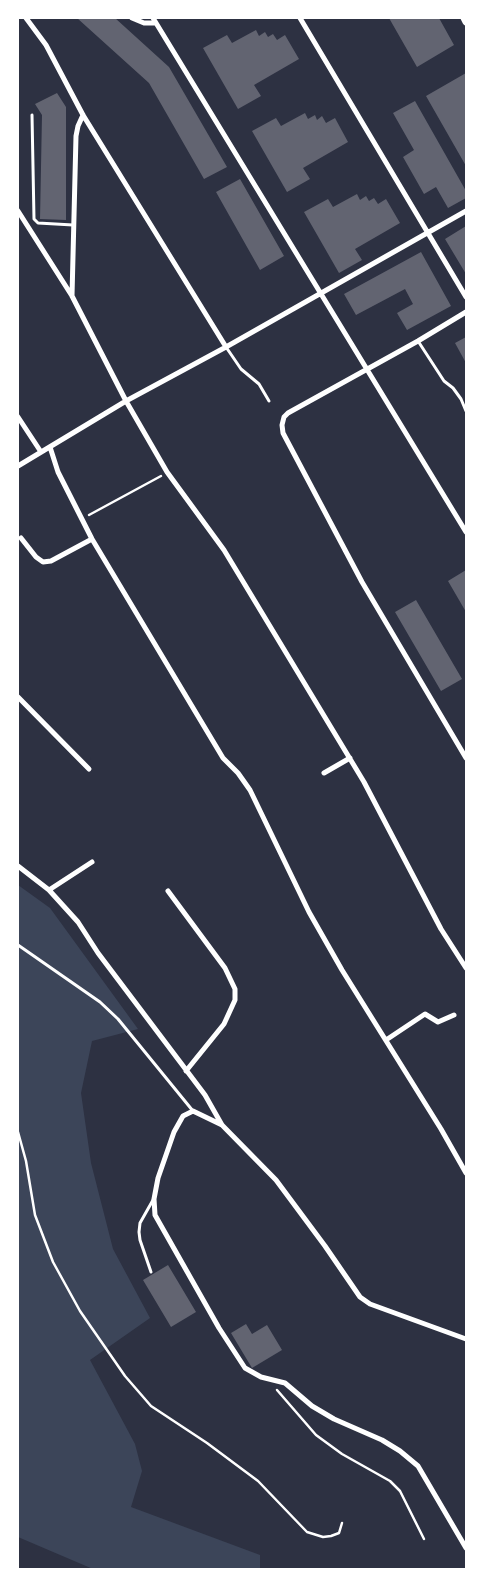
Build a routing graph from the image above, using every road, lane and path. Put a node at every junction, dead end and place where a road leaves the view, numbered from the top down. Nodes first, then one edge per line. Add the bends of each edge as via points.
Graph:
1 (26, 18) edge
2 (132, 18) edge
3 (153, 18) edge
4 (300, 18) edge
5 (464, 18) edge
6 (466, 22) edge
7 (156, 23) junction
8 (32, 114) dead end
9 (83, 115) junction
10 (18, 211) edge
11 (466, 211) edge
12 (74, 225) junction
13 (429, 233) junction
14 (321, 293) junction
15 (72, 296) junction
16 (466, 297) edge
17 (466, 312) edge
18 (418, 341) junction
19 (226, 347) junction
20 (368, 370) junction
21 (126, 401) junction
22 (268, 401) dead end
23 (466, 411) edge
24 (18, 417) edge
25 (50, 447) junction
26 (41, 452) junction
27 (18, 466) edge
28 (167, 472) junction
29 (81, 519) junction
30 (466, 532) edge
31 (21, 538) dead end
32 (92, 539) junction
33 (18, 697) edge
34 (350, 758) junction
35 (466, 758) edge
36 (89, 770) dead end
37 (324, 773) dead end
38 (92, 862) dead end
39 (18, 866) edge
40 (49, 890) junction
41 (168, 891) dead end
42 (18, 945) edge
43 (464, 963) edge
44 (466, 968) edge
45 (454, 1015) dead end
46 (386, 1040) junction
47 (186, 1071) junction
48 (193, 1111) junction
49 (222, 1125) junction
50 (18, 1132) edge
51 (466, 1173) edge
52 (154, 1199) junction
53 (151, 1272) dead end
54 (466, 1339) edge
55 (269, 1378) junction
56 (342, 1523) dead end
57 (424, 1539) dead end
58 (466, 1548) edge

1 - 9 street via 46,45
2 - 7 street
3 - 7 street
4 - 13 street
5 - 6 street
7 - 14 street
8 - 12 lane via 34,219 38,223
9 - 12 street via 76,136
9 - 19 street
10 - 15 street
11 - 13 street
12 - 15 street
13 - 14 street
13 - 16 street
14 - 19 street
14 - 20 street
15 - 21 street
17 - 18 street
18 - 20 street
18 - 23 lane via 444,381 461,399
19 - 21 street
19 - 22 lane via 241,368 259,384
20 - 30 street
20 - 35 street via 288,413 282,425 283,433 362,582
21 - 25 street
21 - 28 street
24 - 26 street
25 - 26 street
25 - 29 street via 58,472
26 - 27 street
28 - 29 path
28 - 34 street via 224,550
29 - 32 street
31 - 32 street via 43,562 51,562
32 - 46 street via 222,758 250,790 309,912
33 - 36 street
34 - 37 street
34 - 43 street via 441,929
38 - 40 street
39 - 40 street
40 - 47 street via 78,922
41 - 47 street via 225,968 235,989 235,1000 224,1024
42 - 48 lane via 100,1002
43 - 44 street
45 - 46 street via 438,1022 425,1014
46 - 51 street
47 - 49 street
48 - 49 street
48 - 52 street via 183,1116 174,1132
49 - 54 street via 276,1180 360,1298
50 - 56 path via 35,1215 53,1262 80,1311 125,1376 151,1406 258,1481 307,1532 331,1536 339,1533
52 - 53 lane via 140,1223 139,1232
52 - 55 street via 155,1215 161,1227 244,1368
55 - 57 path via 316,1435 390,1481 400,1492
55 - 58 street via 285,1383 312,1406 334,1419 382,1440 418,1466

